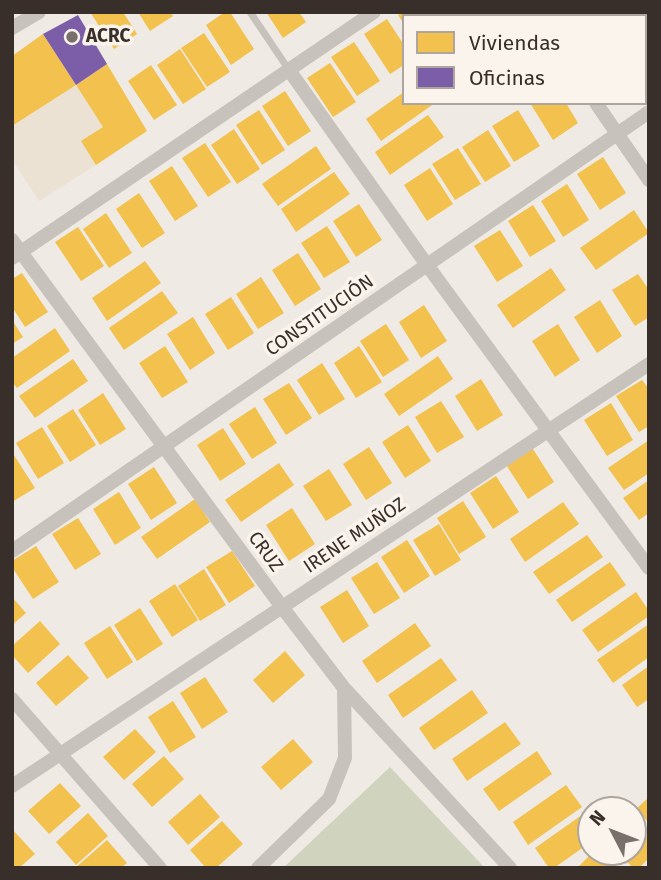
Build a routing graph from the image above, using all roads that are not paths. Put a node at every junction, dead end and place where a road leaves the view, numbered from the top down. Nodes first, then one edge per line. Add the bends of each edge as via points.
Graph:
1 (39, 12) edge
2 (250, 12) edge
3 (374, 12) edge
4 (12, 28) edge
5 (289, 70) junction
6 (597, 105) edge
7 (649, 112) edge
8 (617, 134) junction
9 (649, 180) edge
10 (15, 250) edge
11 (426, 265) junction
12 (649, 364) edge
13 (548, 431) junction
14 (164, 447) junction
15 (12, 551) edge
16 (649, 568) edge
17 (282, 607) junction
18 (344, 688) junction
19 (12, 699) edge
20 (61, 754) junction
21 (12, 786) edge
22 (160, 868) edge
23 (258, 868) edge
24 (510, 868) edge

1 - 4 street
2 - 5 lane
3 - 5 street
5 - 10 street
5 - 11 street
6 - 8 street
7 - 8 street, CONSTITUCIÓN
8 - 9 street
8 - 11 street, CONSTITUCIÓN
10 - 14 street, CRUZ
11 - 13 street
11 - 14 street, CONSTITUCIÓN
12 - 13 street, IRENE MUÑOZ
13 - 16 street
13 - 17 street, IRENE MUÑOZ
14 - 15 street, CONSTITUCIÓN
14 - 17 street, CRUZ
17 - 18 street, CRUZ
17 - 20 street, IRENE MUÑOZ
18 - 23 street via 345,758 330,799
18 - 24 street, CRUZ
19 - 20 street
20 - 21 street, IRENE MUÑOZ
20 - 22 street

